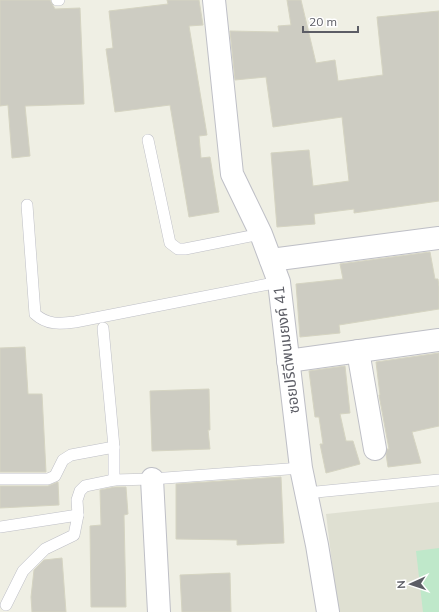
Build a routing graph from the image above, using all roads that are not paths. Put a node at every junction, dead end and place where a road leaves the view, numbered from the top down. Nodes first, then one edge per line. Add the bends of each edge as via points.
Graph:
1 (214, 0) edge
2 (148, 140) dead end
3 (27, 206) dead end
4 (261, 234) junction
5 (439, 238) edge
6 (271, 260) junction
7 (279, 282) junction
8 (103, 328) dead end
9 (439, 340) edge
10 (358, 351) junction
11 (288, 361) junction
12 (114, 447) junction
13 (375, 449) dead end
14 (301, 468) junction
15 (152, 479) junction
16 (0, 480) edge
17 (114, 480) junction
18 (439, 480) edge
19 (306, 493) junction
20 (78, 515) junction
21 (0, 527) edge
22 (6, 605) dead end
23 (159, 612) edge
24 (328, 612) edge

1 - 4 street, ซอยปรีดีพนมยงค์ 41 via 232,174
2 - 4 lane via 170,244 178,249 185,249
3 - 7 lane via 35,314 42,321 57,324 75,322
4 - 6 street, ซอยปรีดีพนมยงค์ 41
5 - 6 street
6 - 7 street, ซอยปรีดีพนมยงค์ 41
7 - 11 street, ซอยปรีดีพนมยงค์ 41
8 - 12 lane
9 - 10 street
10 - 11 street
10 - 13 street
11 - 14 street, ซอยปรีดีพนมยงค์ 41
12 - 16 lane via 71,455 63,460 55,476 48,479
12 - 17 lane
14 - 15 lane
14 - 19 street, ซอยปรีดีพนมยงค์ 41
15 - 17 lane
15 - 23 street
17 - 20 lane via 85,486 77,500
18 - 19 lane
19 - 24 street, ซอยปรีดีพนมยงค์ 41 via 318,545
20 - 21 lane
20 - 22 lane via 74,535 45,549 23,571

